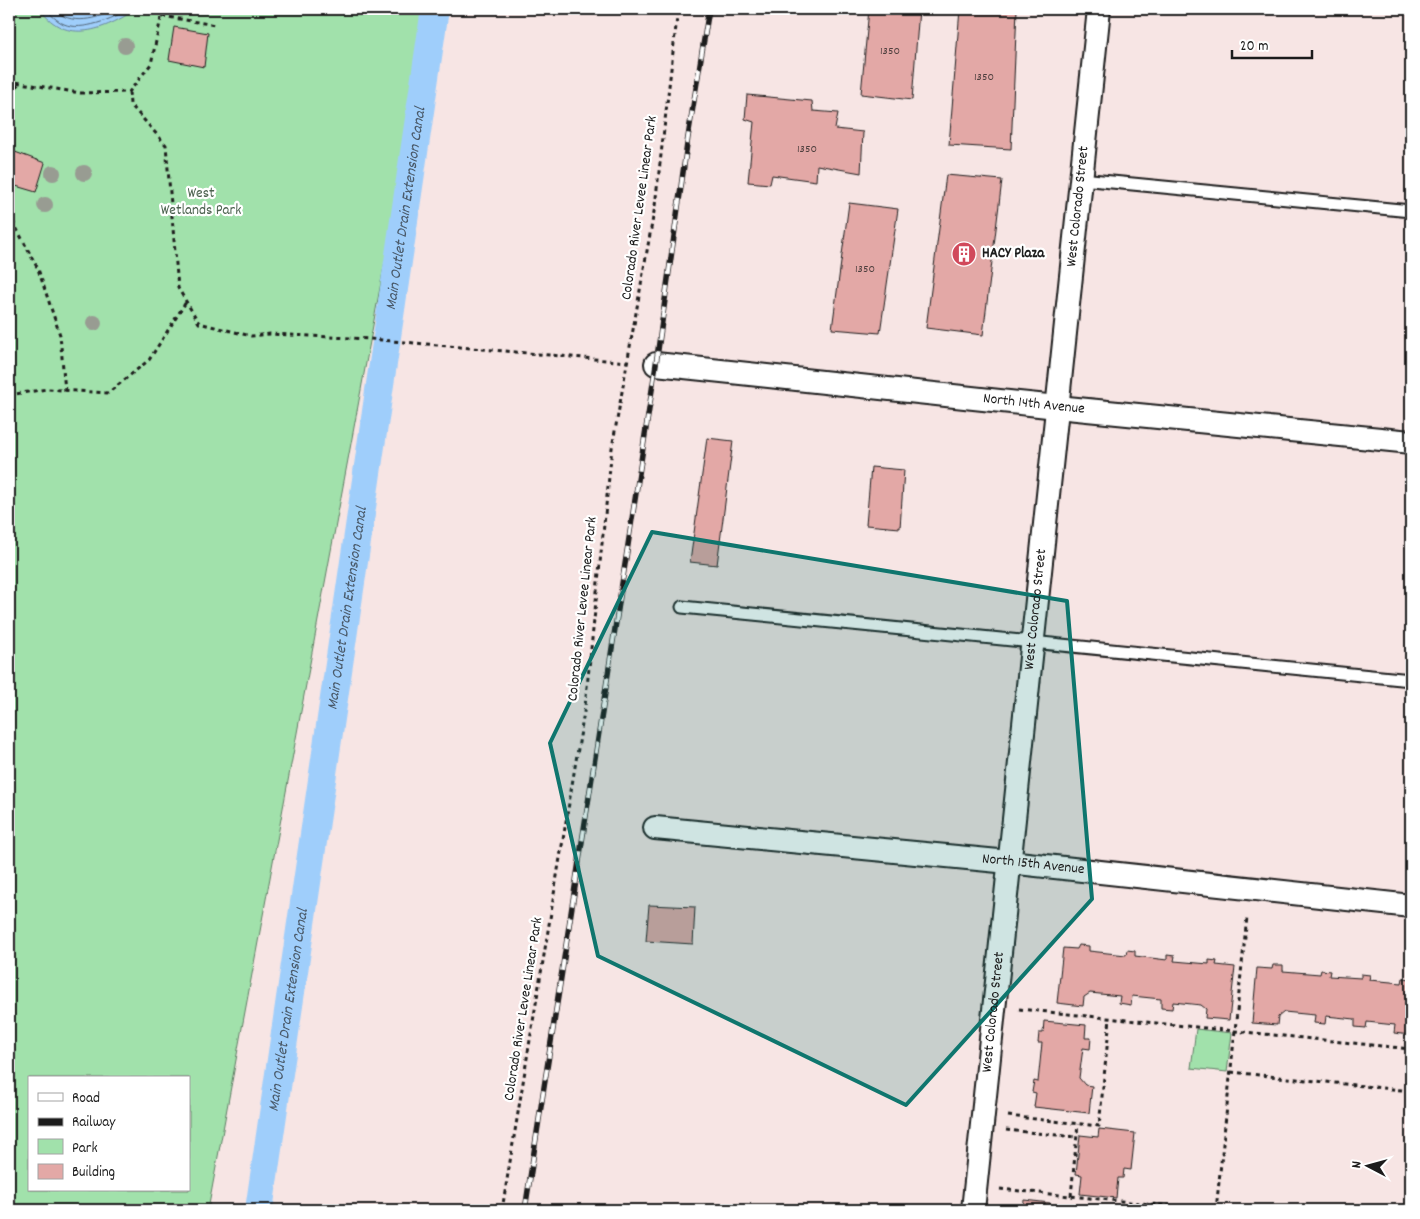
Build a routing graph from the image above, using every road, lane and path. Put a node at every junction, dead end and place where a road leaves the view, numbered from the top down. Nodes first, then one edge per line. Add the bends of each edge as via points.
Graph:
1 (164, 9) edge
2 (678, 9) edge
3 (1098, 9) edge
4 (162, 16) junction
5 (215, 25) dead end
6 (9, 81) edge
7 (21, 83) junction
8 (9, 92) edge
9 (129, 92) junction
10 (1081, 179) junction
11 (1411, 210) edge
12 (9, 214) edge
13 (186, 302) junction
14 (627, 362) junction
15 (656, 364) joint
16 (65, 390) junction
17 (9, 395) edge
18 (1057, 407) junction
19 (1411, 442) edge
20 (682, 607) dead end
21 (1032, 643) junction
22 (1411, 680) edge
23 (655, 828) dead end
24 (1009, 862) junction
25 (1411, 906) edge
26 (1247, 917) dead end
27 (1016, 1008) dead end
28 (1110, 1018) junction
29 (1235, 1031) junction
30 (1411, 1049) edge
31 (1231, 1072) junction
32 (1411, 1091) edge
33 (1004, 1116) dead end
34 (1078, 1124) junction
35 (1003, 1130) dead end
36 (1077, 1137) junction
37 (997, 1188) dead end
38 (1071, 1196) junction
39 (502, 1210) edge
40 (973, 1210) edge
41 (1210, 1210) edge
42 (1216, 1210) edge

1 - 4 path
2 - 14 path, Colorado River Levee Linear Park via 654,206
3 - 10 street, West Colorado Street
4 - 5 path
4 - 9 path via 151,64
6 - 7 path
7 - 8 path
7 - 9 path via 80,93
9 - 13 path via 130,104 166,145 178,288
10 - 11 lane
10 - 18 street, West Colorado Street
12 - 16 path via 38,269 60,335
13 - 14 path via 199,323 252,336 370,339
13 - 16 path via 149,360 108,393
14 - 15 path
14 - 39 path, Colorado River Levee Linear Park via 607,481 584,706
15 - 18 street, North 14th Avenue
16 - 17 path via 47,389
18 - 19 street, North 14th Avenue
18 - 21 street, West Colorado Street
20 - 21 lane
21 - 22 lane
21 - 24 street, West Colorado Street
23 - 24 street, North 15th Avenue
24 - 25 street, North 15th Avenue
24 - 40 street, West Colorado Street
26 - 29 path
27 - 28 path
28 - 29 path
28 - 34 path via 1099,1126
29 - 30 path
29 - 31 path
31 - 32 path
31 - 42 path
33 - 34 path
34 - 36 path
35 - 36 path
36 - 38 path
37 - 38 path
38 - 41 path

